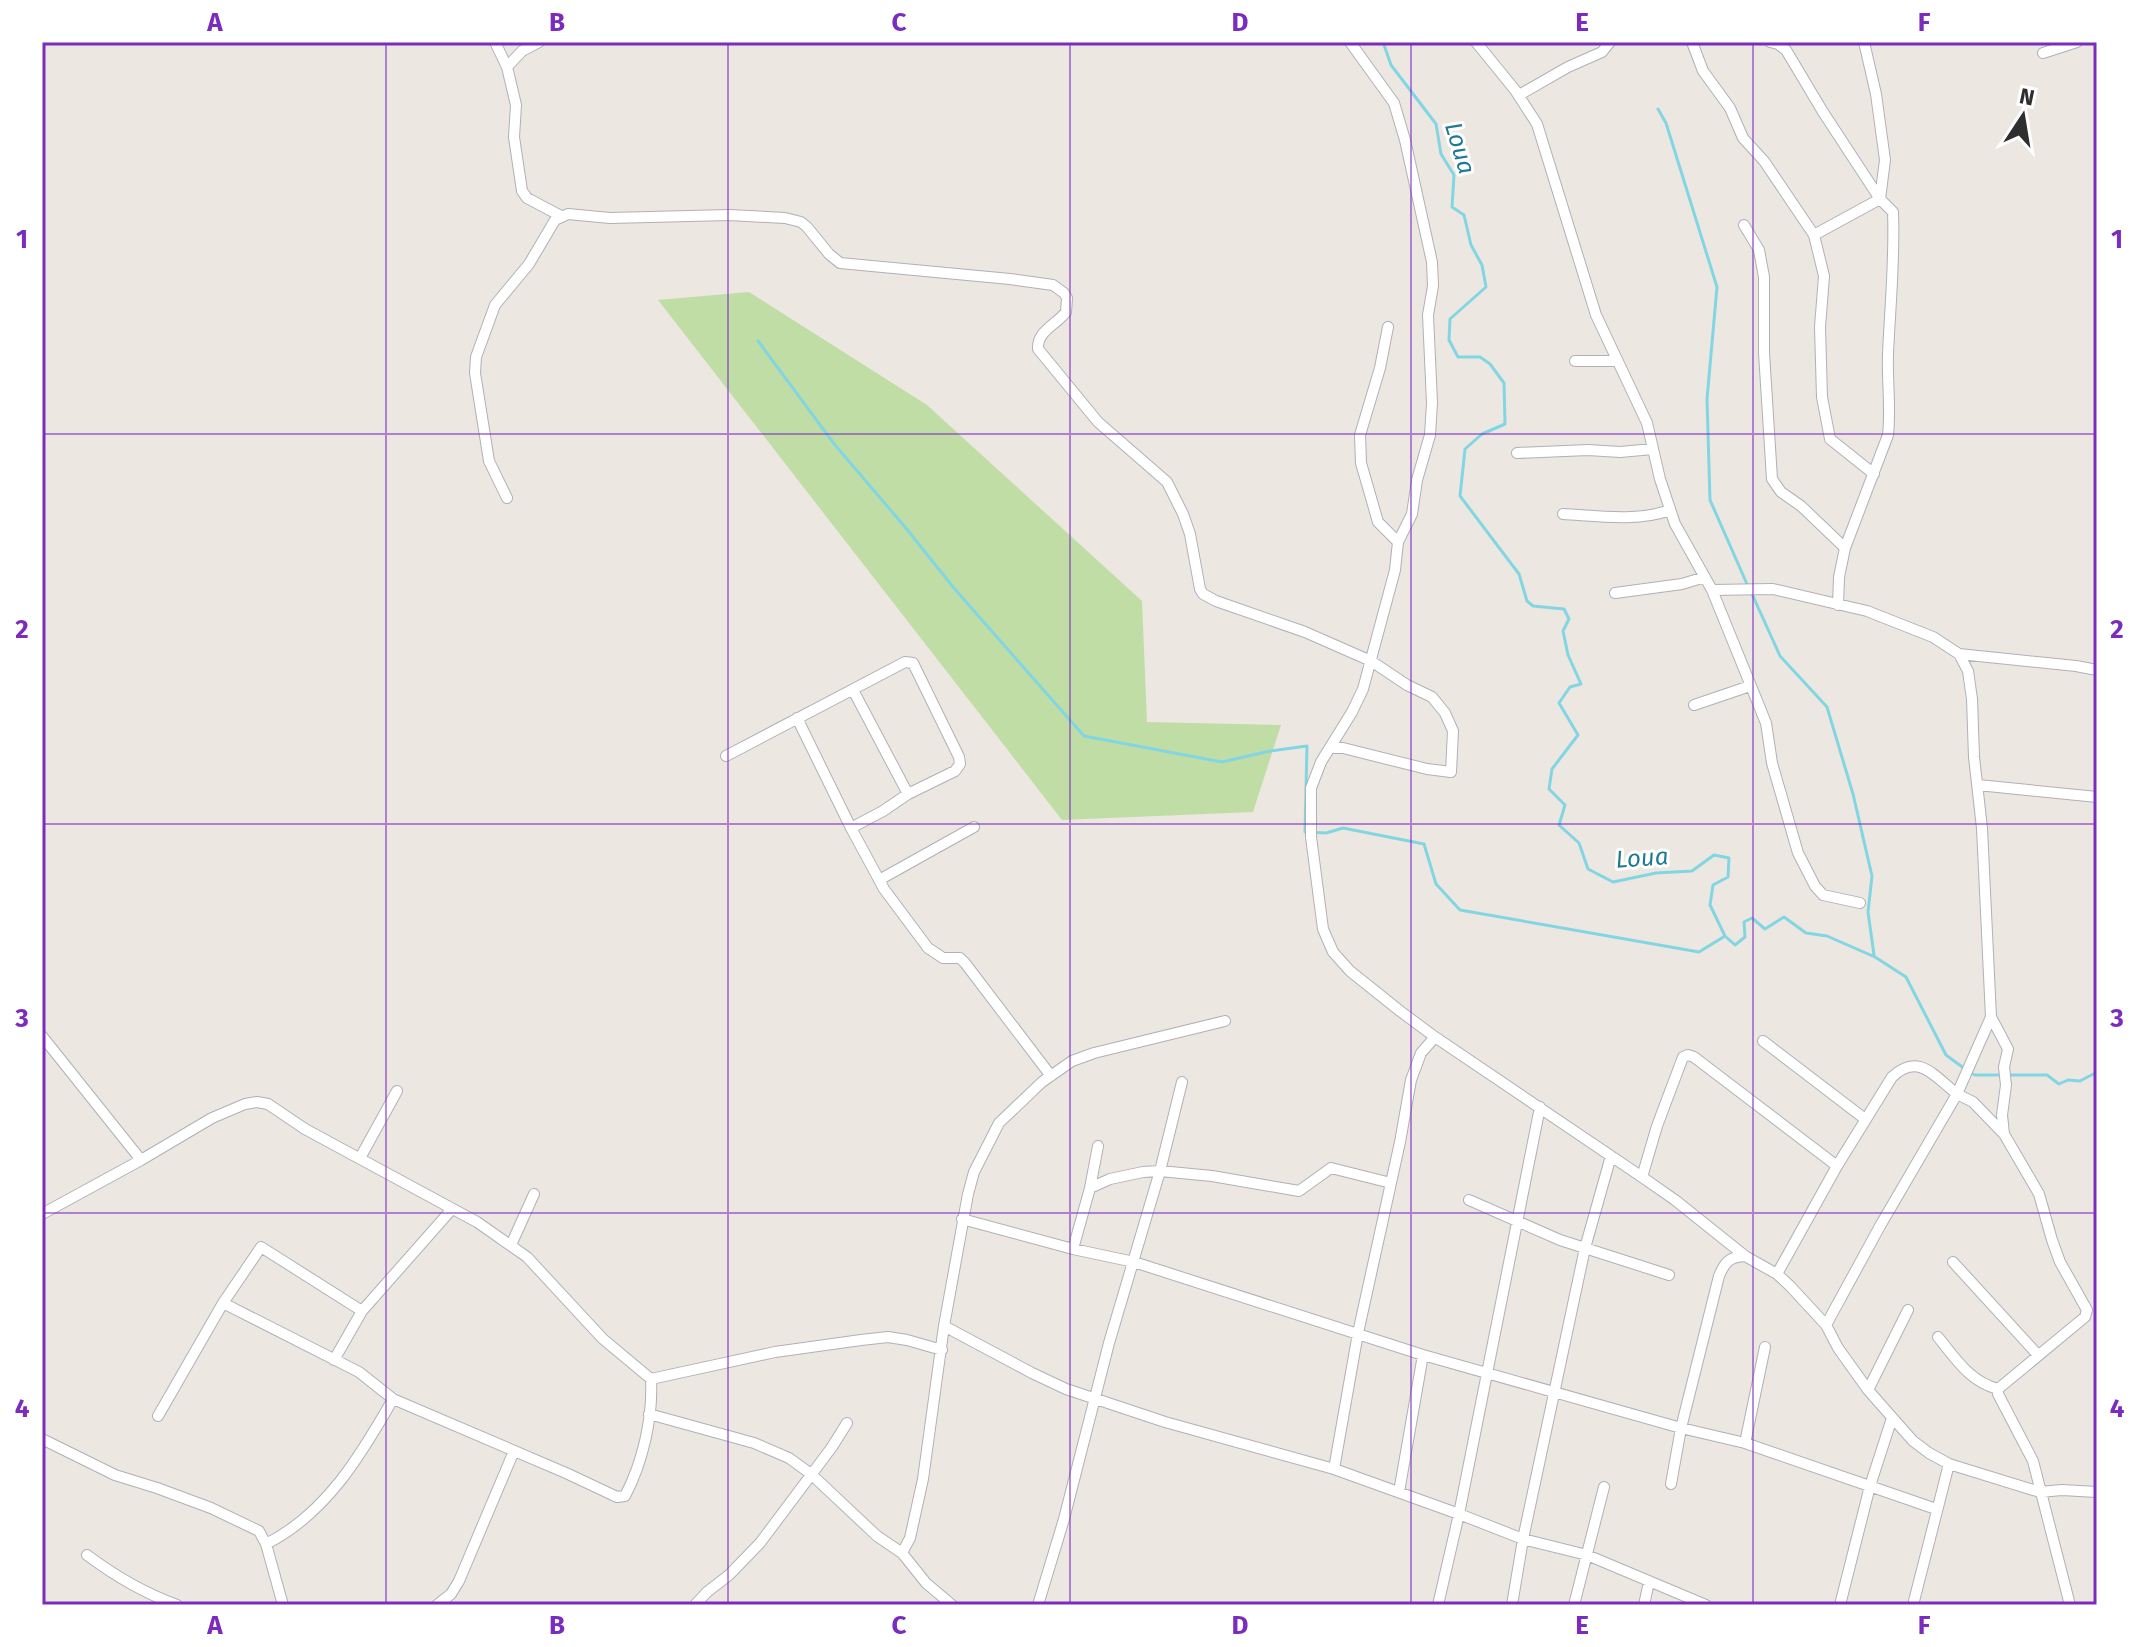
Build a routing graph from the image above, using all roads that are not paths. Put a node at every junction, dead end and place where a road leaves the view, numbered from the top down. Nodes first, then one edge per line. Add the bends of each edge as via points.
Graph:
1 (495, 42) edge
2 (539, 42) edge
3 (1350, 42) edge
4 (1476, 42) edge
5 (1610, 42) edge
6 (1692, 42) edge
7 (1770, 42) edge
8 (1864, 42) edge
9 (2077, 42) edge
10 (2043, 53) dead end
11 (507, 67) junction
12 (1519, 95) junction
13 (1880, 199) junction
14 (561, 216) junction
15 (1744, 225) dead end
16 (1814, 235) junction
17 (1388, 327) dead end
18 (1575, 361) dead end
19 (1617, 361) junction
20 (1653, 449) junction
21 (1517, 453) dead end
22 (1874, 474) junction
23 (507, 498) dead end
24 (1670, 510) junction
25 (1563, 514) dead end
26 (1398, 542) junction
27 (1845, 548) junction
28 (1705, 577) junction
29 (1712, 590) junction
30 (1615, 593) dead end
31 (1838, 605) junction
32 (1959, 654) junction
33 (1371, 661) junction
34 (2097, 670) edge
35 (1750, 686) junction
36 (853, 690) junction
37 (1694, 705) dead end
38 (797, 718) junction
39 (1331, 748) junction
40 (726, 756) dead end
41 (1978, 785) junction
42 (908, 794) junction
43 (2097, 797) edge
44 (974, 827) dead end
45 (851, 828) junction
46 (879, 880) junction
47 (1860, 903) dead end
48 (1991, 1017) junction
49 (1225, 1021) dead end
50 (42, 1036) edge
51 (1435, 1037) junction
52 (1763, 1041) dead end
53 (1051, 1076) junction
54 (1182, 1082) dead end
55 (397, 1091) dead end
56 (1957, 1094) junction
57 (1540, 1107) junction
58 (1865, 1119) junction
59 (2004, 1134) junction
60 (1098, 1146) dead end
61 (1611, 1156) junction
62 (360, 1158) junction
63 (141, 1160) junction
64 (1837, 1166) junction
65 (1160, 1171) junction
66 (1642, 1177) junction
67 (1391, 1183) junction
68 (1090, 1188) junction
69 (534, 1194) dead end
70 (1469, 1200) dead end
71 (452, 1209) junction
72 (42, 1214) edge
73 (962, 1219) junction
74 (1518, 1220) junction
75 (511, 1245) junction
76 (1585, 1248) junction
77 (1073, 1249) junction
78 (1745, 1256) junction
79 (1134, 1262) junction
80 (1953, 1262) dead end
81 (1777, 1274) junction
82 (1669, 1275) dead end
83 (223, 1303) junction
84 (1908, 1310) dead end
85 (362, 1311) junction
86 (1826, 1325) junction
87 (944, 1326) junction
88 (1358, 1333) junction
89 (1938, 1337) dead end
90 (1765, 1347) dead end
91 (942, 1350) junction
92 (1423, 1355) junction
93 (2038, 1355) junction
94 (334, 1360) junction
95 (1488, 1373) junction
96 (651, 1379) junction
97 (1998, 1389) junction
98 (1868, 1390) junction
99 (1554, 1391) junction
100 (1095, 1398) junction
101 (393, 1399) junction
102 (649, 1414) junction
103 (158, 1416) dead end
104 (1892, 1418) junction
105 (847, 1423) dead end
106 (1681, 1428) junction
107 (42, 1439) edge
108 (1745, 1443) junction
109 (514, 1451) junction
110 (1949, 1464) junction
111 (1334, 1469) junction
112 (811, 1474) junction
113 (1671, 1484) dead end
114 (1870, 1486) junction
115 (1604, 1487) dead end
116 (1399, 1492) junction
117 (2040, 1492) junction
118 (2097, 1492) edge
119 (1936, 1509) junction
120 (1459, 1514) junction
121 (1523, 1539) junction
122 (266, 1544) junction
123 (902, 1553) junction
124 (87, 1555) dead end
125 (1587, 1555) junction
126 (1649, 1582) junction
127 (177, 1605) edge
128 (283, 1605) edge
129 (437, 1605) edge
130 (695, 1605) edge
131 (952, 1605) edge
132 (1038, 1605) edge
133 (1438, 1605) edge
134 (1512, 1605) edge
135 (1574, 1605) edge
136 (1644, 1605) edge
137 (1706, 1605) edge
138 (1840, 1605) edge
139 (1913, 1605) edge
140 (2070, 1605) edge

1 - 11 street
2 - 11 street
3 - 26 street via 1394,103 1432,262 1430,435 1412,514
4 - 12 street
5 - 12 street via 1602,52
6 - 16 street via 1743,138
7 - 13 street via 1786,50
8 - 13 street via 1885,160
9 - 10 street
11 - 14 street via 516,105 514,137 522,191
12 - 19 street via 1537,124 1596,315
13 - 16 street
13 - 22 street via 1893,212 1894,239 1889,426
14 - 23 street via 495,305 476,357 489,461
14 - 33 street via 785,218 801,222 840,263 1059,288 1067,298 1066,312 1041,335 1038,349 1098,422 1167,482 1187,523 1203,594
15 - 27 street via 1759,250 1764,277 1772,479
16 - 22 street via 1824,276 1822,397 1830,439
17 - 26 street via 1360,435 1361,463 1378,522
18 - 19 street
19 - 20 street via 1647,423
20 - 21 street
20 - 24 street
22 - 27 street
24 - 25 street via 1635,516
24 - 28 street
26 - 33 street
27 - 31 street
28 - 29 street
28 - 30 street
29 - 31 street via 1773,589
29 - 35 street
31 - 32 street via 1933,637
32 - 34 street
32 - 41 street via 1968,671
33 - 39 street via 1363,689
33 - 39 street via 1432,697 1445,713 1453,731 1451,772
35 - 37 street
35 - 47 street via 1766,723 1798,853 1823,895
36 - 38 street
36 - 42 street
36 - 42 street via 905,662 914,665 960,761 955,771
38 - 40 street
38 - 45 street
39 - 51 street via 1311,788 1311,837 1323,929 1333,952 1350,971
41 - 43 street
41 - 48 street
42 - 45 street
44 - 46 street
45 - 46 street
46 - 53 street via 928,948 965,963
48 - 56 street
48 - 59 street via 2008,1049
49 - 53 street via 1094,1053
50 - 63 street
51 - 57 street
51 - 67 street via 1414,1068
52 - 58 street
53 - 73 street via 999,1123 974,1172
54 - 65 street
55 - 62 street
56 - 58 street via 1921,1066 1910,1065 1892,1077
56 - 59 street via 1973,1102
56 - 86 street
57 - 61 street
57 - 74 street
58 - 64 street
59 - 93 street via 2039,1194 2060,1262 2087,1310
60 - 68 street
61 - 66 street
61 - 76 street
62 - 63 street via 257,1102 212,1118
62 - 71 street
63 - 72 street
64 - 66 street via 1688,1055
64 - 81 street
65 - 67 street via 1294,1191 1331,1168
65 - 68 street via 1110,1179
65 - 79 street
66 - 78 street
67 - 88 street
68 - 77 street
69 - 75 street
70 - 74 street
71 - 75 street
71 - 85 street
73 - 77 street
73 - 87 street
74 - 76 street
74 - 95 street
75 - 96 street via 603,1339
76 - 82 street
76 - 99 street
77 - 79 street
78 - 81 street
78 - 106 street via 1724,1263 1719,1276
79 - 88 street
79 - 100 street
80 - 93 street
81 - 86 street
83 - 85 street via 261,1247
83 - 94 street
83 - 103 street
84 - 98 street
85 - 94 street
86 - 98 street
87 - 91 street
87 - 100 street via 1032,1373
88 - 92 street
88 - 111 street
89 - 97 street via 1974,1378
90 - 108 street
91 - 96 street via 888,1337 775,1352
91 - 123 street via 923,1479
92 - 95 street
92 - 116 street
93 - 97 street
94 - 101 street
95 - 99 street
95 - 120 street
96 - 102 street
97 - 117 street via 2033,1461
98 - 104 street
99 - 106 street
99 - 121 street
100 - 111 street
100 - 132 street
101 - 109 street
101 - 122 street via 361,1455 329,1495
102 - 109 street via 640,1459 621,1498
102 - 112 street via 754,1443
104 - 110 street via 1913,1441
104 - 114 street
105 - 112 street
106 - 108 street
106 - 113 street
107 - 122 street via 115,1475 245,1523 259,1531
108 - 114 street
109 - 129 street via 459,1581
110 - 117 street
110 - 119 street
111 - 116 street
112 - 123 street
112 - 130 street via 760,1543
114 - 119 street
114 - 138 street
115 - 125 street
116 - 120 street
117 - 118 street
117 - 140 street
119 - 139 street
120 - 121 street
120 - 133 street
121 - 125 street
121 - 134 street
122 - 128 street
123 - 131 street
124 - 127 street via 114,1575
125 - 126 street
125 - 135 street
126 - 136 street
126 - 137 street

